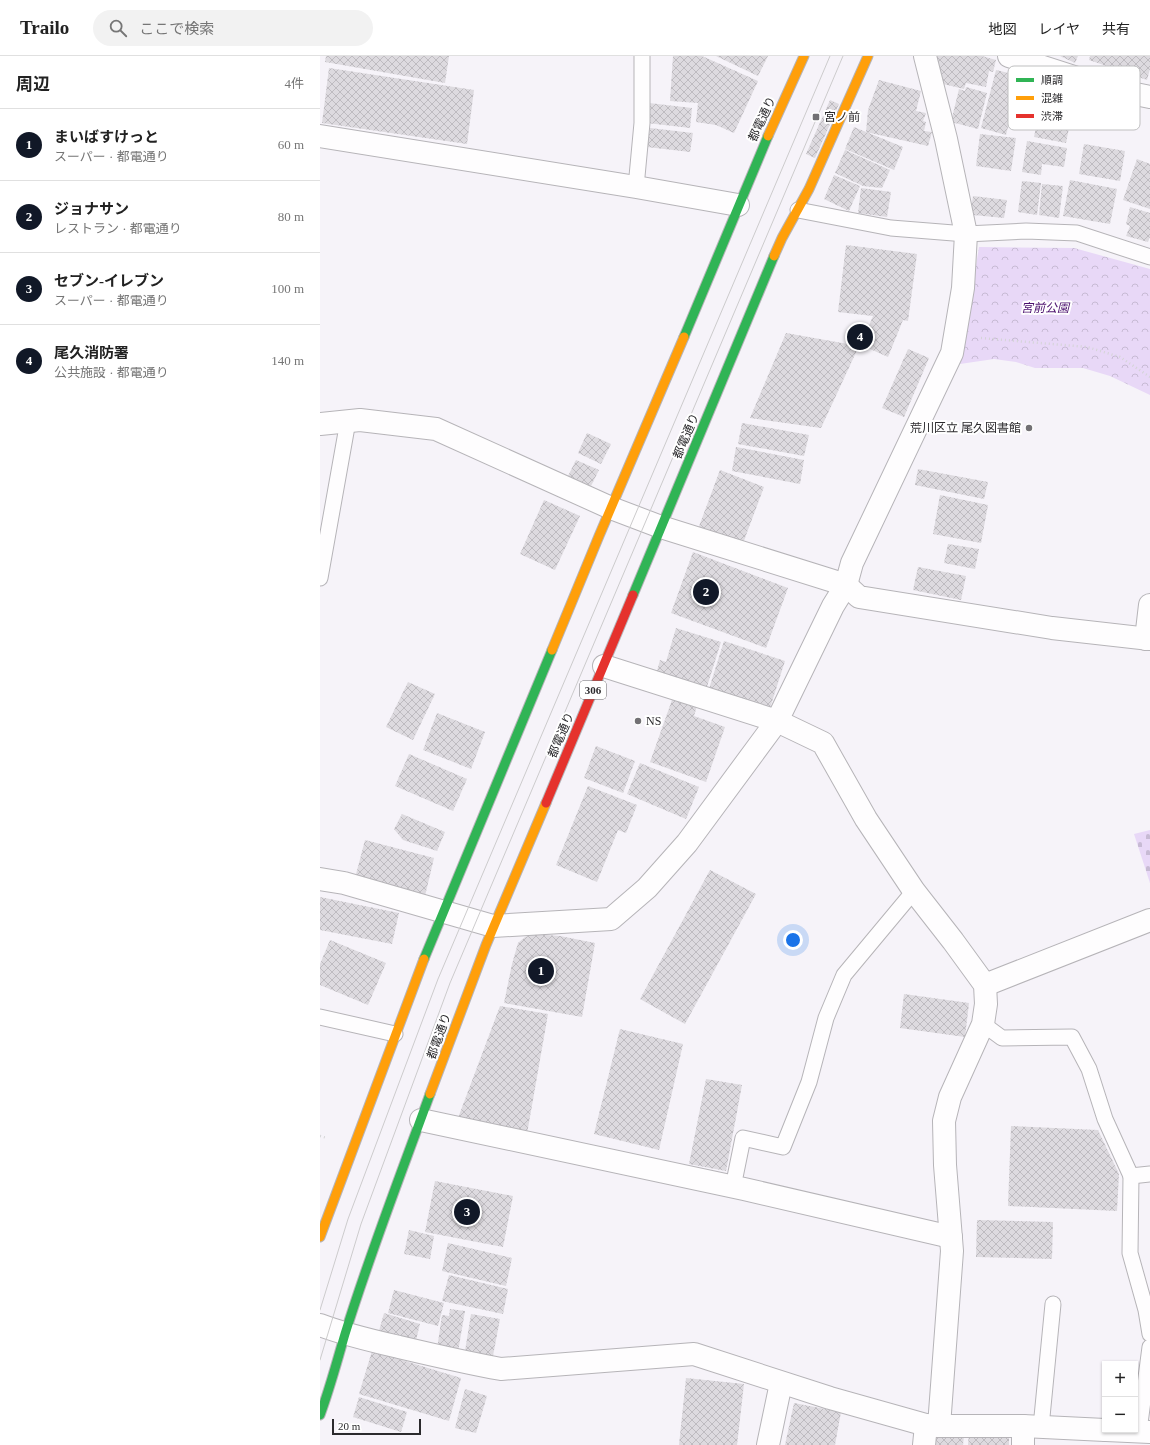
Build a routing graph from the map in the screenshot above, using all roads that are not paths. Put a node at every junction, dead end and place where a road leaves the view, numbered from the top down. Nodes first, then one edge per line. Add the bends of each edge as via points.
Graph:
1 (642, 56) edge
2 (804, 56) edge
3 (868, 56) edge
4 (925, 56) edge
5 (1009, 56) edge
6 (1039, 66) edge
7 (1140, 95) edge
8 (1150, 97) edge
9 (320, 136) edge
10 (636, 187) junction
11 (738, 205) junction
12 (798, 210) junction
13 (966, 234) junction
14 (1150, 257) edge
15 (348, 421) junction
16 (320, 424) edge
17 (611, 508) junction
18 (661, 527) junction
19 (320, 578) edge
20 (846, 585) junction
21 (1150, 605) edge
22 (1148, 639) edge
23 (604, 666) junction
24 (777, 721) junction
25 (320, 878) edge
26 (914, 891) junction
27 (442, 912) junction
28 (1150, 920) edge
29 (493, 926) junction
30 (984, 985) junction
31 (320, 1017) edge
32 (983, 1024) junction
33 (395, 1034) junction
34 (421, 1120) junction
35 (1150, 1174) edge
36 (1131, 1176) junction
37 (733, 1187) junction
38 (320, 1237) edge
39 (951, 1237) junction
40 (1052, 1304) dead end
41 (320, 1325) edge
42 (345, 1334) junction
43 (1150, 1334) edge
44 (1150, 1347) edge
45 (780, 1383) junction
46 (321, 1419) edge
47 (1102, 1430) edge
48 (929, 1432) edge
49 (1145, 1432) edge
50 (1029, 1433) edge
51 (768, 1445) edge

1 - 10 lane via 642,123
2 - 11 main road, 都電通り
3 - 12 main road, 都電通り / 306
4 - 13 street
5 - 6 street
7 - 8 street
9 - 10 street
10 - 11 street
11 - 17 main road, 都電通り
12 - 13 lane via 891,228
12 - 18 main road, 都電通り / 306 via 782,238
13 - 14 lane via 1077,232
13 - 20 street via 963,288 952,352 852,563
15 - 16 street
15 - 17 street via 360,420 436,430
15 - 19 lane
17 - 18 street
17 - 27 main road, 都電通り
18 - 20 street
18 - 23 main road, 都電通り / 306
20 - 22 street via 858,597 1052,628
20 - 24 street via 833,606
21 - 22 street
23 - 24 street
23 - 29 main road, 都電通り / 306
24 - 26 street via 823,742 866,819
24 - 29 street via 687,843 647,888 611,919
25 - 27 street
26 - 30 street
26 - 37 lane via 844,975 826,1018 809,1082 784,1148 743,1138
27 - 29 street
27 - 33 main road, 都電通り
28 - 30 street
29 - 34 main road, 都電通り / 306
30 - 32 street via 986,1004
31 - 33 lane
32 - 36 lane via 1002,1038 1072,1036 1089,1069 1105,1120
32 - 39 street via 950,1097 944,1121
33 - 38 main road, 都電通り
34 - 37 street
34 - 42 main road, 都電通り / 306
35 - 36 lane
36 - 43 lane via 1130,1253
37 - 39 street
39 - 48 street via 952,1251
40 - 50 lane
41 - 42 street
42 - 45 street via 501,1369 694,1354
42 - 46 main road, 都電通り / 306
44 - 49 lane
45 - 48 street
45 - 51 street
47 - 50 street
48 - 50 street

